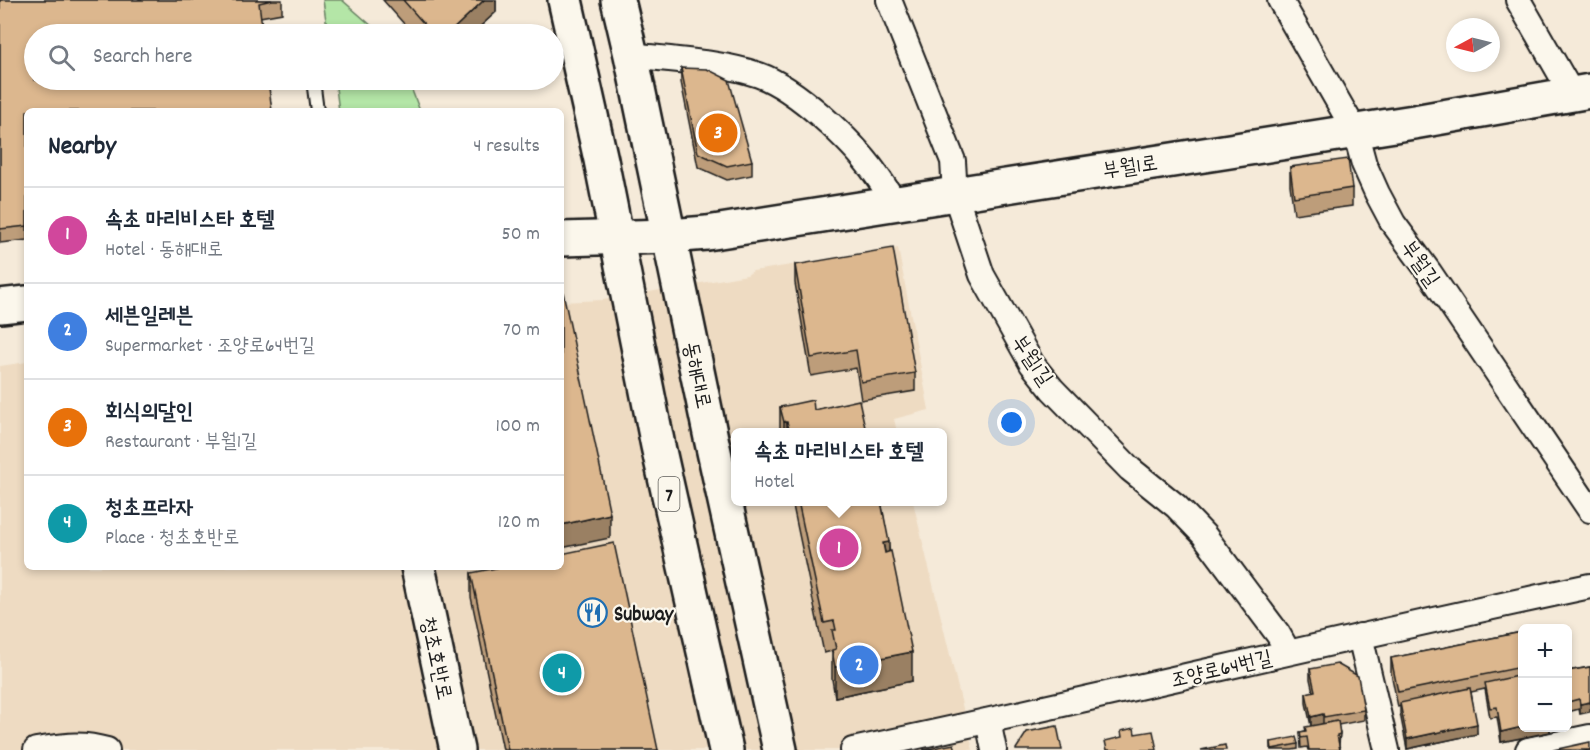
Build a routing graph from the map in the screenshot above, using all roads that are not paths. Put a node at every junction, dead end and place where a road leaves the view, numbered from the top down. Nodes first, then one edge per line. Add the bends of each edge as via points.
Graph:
1 (565, 0) edge
2 (618, 0) edge
3 (889, 0) edge
4 (1280, 0) edge
5 (1518, 0) edge
6 (632, 55) junction
7 (314, 90) edge
8 (1581, 93) edge
9 (317, 108) edge
10 (1355, 131) junction
11 (955, 194) junction
12 (895, 203) junction
13 (669, 236) junction
14 (564, 238) edge
15 (616, 238) junction
16 (24, 303) edge
17 (0, 306) edge
18 (731, 506) edge
19 (1590, 510) edge
20 (732, 511) edge
21 (419, 570) edge
22 (1590, 586) edge
23 (1360, 636) junction
24 (1288, 652) junction
25 (988, 721) junction
26 (1590, 737) edge
27 (36, 750) edge
28 (107, 750) edge
29 (457, 750) edge
30 (726, 750) edge
31 (780, 750) edge
32 (853, 750) edge
33 (994, 750) edge
34 (1387, 750) edge
35 (1528, 750) edge

1 - 15 main road, 7
2 - 6 main road, 동해대로
3 - 11 street, 부월1길 via 952,161
4 - 10 street, 부월길
5 - 8 street
6 - 12 street via 722,66 780,85 842,137 874,171
6 - 13 main road, 동해대로
7 - 9 lane
8 - 10 main road, 부월1로
10 - 11 main road, 부월1로
10 - 19 street, 부월길 via 1364,164 1393,223
11 - 12 main road, 부월1로
11 - 24 street, 부월1길 via 982,275 1032,364 1130,469 1191,519
12 - 13 main road, 부월1로
13 - 15 main road, 부월1로
13 - 18 main road, 동해대로
14 - 15 main road, 부월1로
15 - 30 main road, 7
16 - 17 main road
20 - 31 main road, 동해대로
21 - 29 main road, 청초호반로
22 - 23 street, 조양로64번길
23 - 24 street, 조양로64번길
23 - 34 street
24 - 25 street, 조양로64번길
25 - 32 street, 조양로64번길
25 - 33 street
26 - 35 street
27 - 28 street via 91,745

